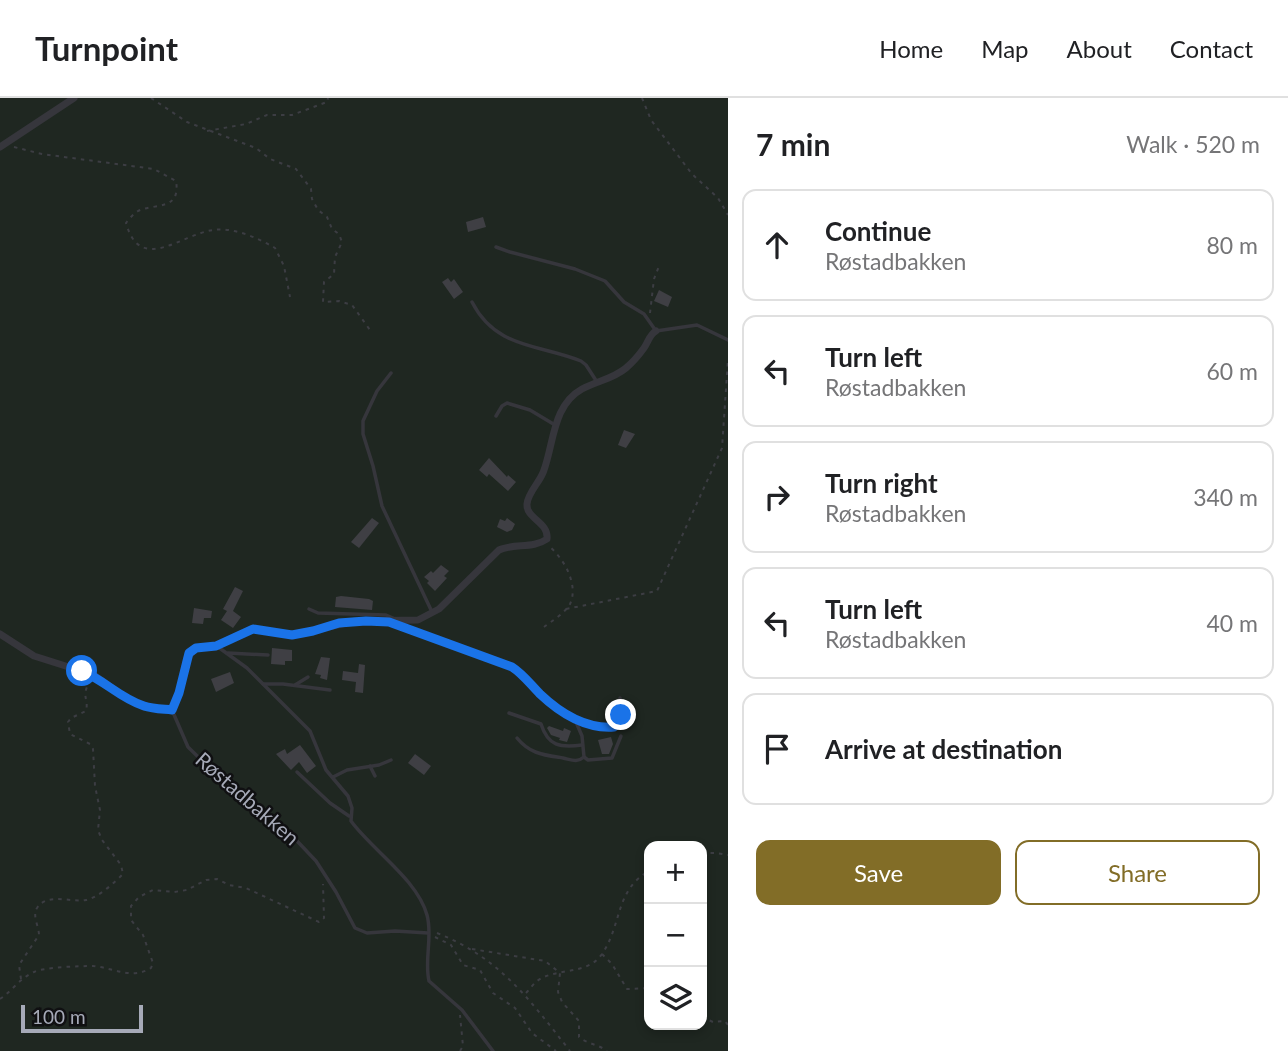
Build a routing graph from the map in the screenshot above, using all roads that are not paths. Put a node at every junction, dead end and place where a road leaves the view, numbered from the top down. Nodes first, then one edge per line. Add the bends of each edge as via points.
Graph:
1 (74, 98) edge
2 (3, 146) edge
3 (496, 247) dead end
4 (472, 302) dead end
5 (656, 331) junction
6 (728, 340) edge
7 (391, 373) dead end
8 (597, 382) junction
9 (496, 416) dead end
10 (555, 425) junction
11 (309, 609) dead end
12 (433, 614) junction
13 (393, 621) junction
14 (0, 634) edge
15 (216, 646) junction
16 (226, 653) junction
17 (268, 655) dead end
18 (308, 677) dead end
19 (263, 684) junction
20 (295, 685) junction
21 (330, 690) dead end
22 (620, 698) dead end
23 (172, 710) junction
24 (509, 713) dead end
25 (576, 722) junction
26 (621, 736) dead end
27 (517, 738) dead end
28 (582, 745) junction
29 (584, 757) junction
30 (391, 760) dead end
31 (370, 766) junction
32 (297, 772) dead end
33 (375, 776) dead end
34 (333, 777) junction
35 (350, 816) junction
36 (428, 933) junction
37 (493, 1051) edge

1 - 2 street
3 - 5 lane via 605,281
4 - 8 lane via 493,328 533,348 581,361
5 - 6 lane via 697,325
5 - 8 street via 627,367
7 - 12 lane via 363,421 363,434 382,506
8 - 10 street via 572,396
9 - 10 lane via 507,403
10 - 12 street via 545,468 527,503 528,511 545,528 544,542 499,550
11 - 13 lane via 390,615
12 - 13 street
13 - 15 street via 339,623 292,635 253,629
13 - 25 lane via 512,667
14 - 23 street via 34,656 94,675 145,707
15 - 16 lane
15 - 23 street via 189,653
16 - 17 lane
16 - 19 lane
18 - 20 lane
19 - 20 lane
19 - 34 lane via 310,731
20 - 21 lane
22 - 25 lane via 621,715 614,727
23 - 36 lane, Røstadbakken via 188,747 236,794 280,823 306,850 352,924 362,932
24 - 28 lane via 541,724 552,743
25 - 28 lane
26 - 29 lane via 612,758
27 - 29 lane via 541,756 576,761
28 - 29 lane
30 - 31 lane
31 - 33 lane
31 - 34 lane
32 - 35 lane
34 - 35 lane via 348,796
35 - 36 lane via 419,900 427,916
36 - 37 lane via 429,981 462,1010

